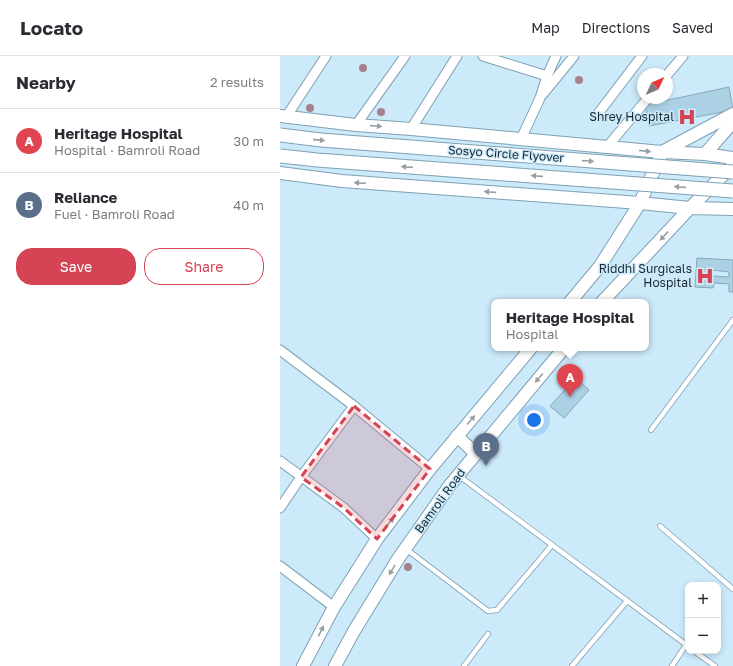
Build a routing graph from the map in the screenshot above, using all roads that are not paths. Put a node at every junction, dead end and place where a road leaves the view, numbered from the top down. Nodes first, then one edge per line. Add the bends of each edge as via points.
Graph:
1 (326, 56) edge
2 (405, 56) edge
3 (457, 56) edge
4 (483, 56) edge
5 (556, 56) edge
6 (574, 56) edge
7 (642, 56) edge
8 (683, 56) edge
9 (673, 68) edge
10 (547, 76) junction
11 (540, 98) junction
12 (643, 104) edge
13 (733, 114) edge
14 (597, 115) dead end
15 (283, 116) edge
16 (733, 122) edge
17 (356, 125) junction
18 (411, 129) junction
19 (280, 135) edge
20 (521, 139) junction
21 (607, 147) junction
22 (662, 152) junction
23 (705, 154) junction
24 (280, 156) edge
25 (733, 158) edge
26 (733, 166) edge
27 (733, 172) edge
28 (280, 173) edge
29 (733, 191) edge
30 (640, 203) junction
31 (690, 208) junction
32 (733, 209) edge
33 (572, 299) edge
34 (605, 299) edge
35 (733, 320) edge
36 (280, 350) edge
37 (528, 351) edge
38 (562, 351) edge
39 (354, 406) junction
40 (651, 430) dead end
41 (457, 436) junction
42 (476, 454) junction
43 (280, 461) edge
44 (430, 468) junction
45 (458, 475) junction
46 (301, 477) junction
47 (280, 508) edge
48 (660, 526) dead end
49 (377, 539) junction
50 (552, 545) junction
51 (405, 548) junction
52 (280, 566) edge
53 (733, 589) edge
54 (627, 601) junction
55 (334, 607) junction
56 (488, 634) dead end
57 (685, 644) edge
58 (685, 649) edge
59 (698, 654) edge
60 (303, 666) edge
61 (335, 666) edge
62 (464, 666) edge
63 (572, 666) edge
64 (672, 666) edge
65 (714, 666) edge

1 - 15 street
2 - 17 street
3 - 18 street
4 - 10 street
5 - 10 street
6 - 11 street
7 - 14 street
8 - 9 street
10 - 11 street
11 - 20 street
12 - 21 street
13 - 22 street
15 - 17 street
16 - 23 street
17 -> 18 street
18 - 20 street
19 -> 27 main road, Sosyo Circle Flyover, bridge
20 - 21 street
21 -> 22 street
22 - 23 street
22 - 30 street
23 - 25 street
29 -> 24 main road, Sosyo Circle Flyover, bridge
26 - 31 street
30 -> 28 street via 342,181
30 - 31 street
30 - 33 street via 600,266
31 - 32 street
31 -> 34 street
35 - 40 lane
36 - 39 street
41 -> 37 street
38 -> 42 street, Bamroli Road
39 - 44 street
39 - 46 street
41 - 42 street
41 - 44 street
42 - 45 street, Bamroli Road
43 - 46 street
49 -> 44 street
45 - 50 lane
45 - 51 street, Bamroli Road
46 - 47 street
46 - 49 street via 344,508
48 - 53 lane
49 - 55 street
50 - 51 lane via 496,610 488,611
50 - 54 lane
51 -> 61 street, Bamroli Road
52 - 55 street
54 - 57 lane
54 - 63 lane
60 -> 55 street
56 - 62 lane
58 - 64 lane
59 - 65 lane

